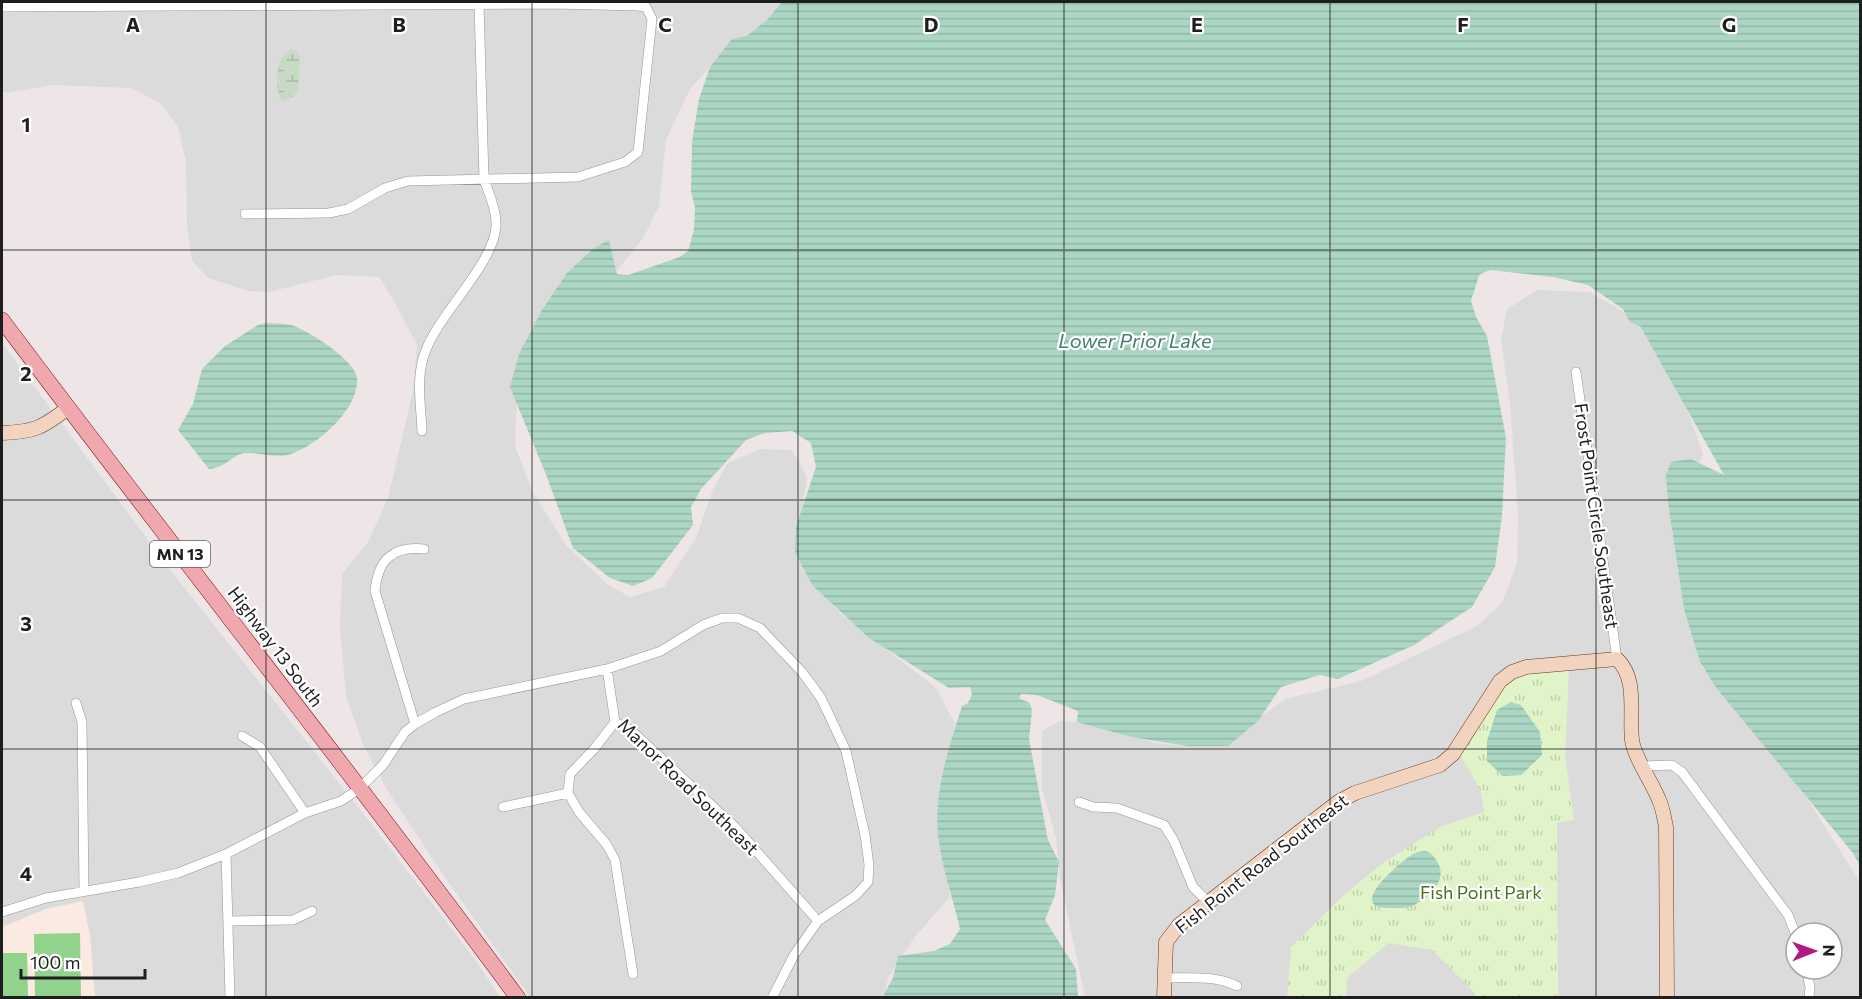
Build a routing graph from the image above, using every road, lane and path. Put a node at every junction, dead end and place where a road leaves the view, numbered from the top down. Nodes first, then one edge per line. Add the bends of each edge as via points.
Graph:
1 (553, 3) edge
2 (479, 4) junction
3 (2, 7) edge
4 (484, 179) junction
5 (245, 214) dead end
6 (2, 320) edge
7 (1576, 372) dead end
8 (68, 408) junction
9 (422, 431) dead end
10 (2, 433) edge
11 (424, 549) dead end
12 (1617, 659) junction
13 (607, 669) junction
14 (76, 703) dead end
15 (615, 722) junction
16 (415, 724) junction
17 (242, 736) dead end
18 (1643, 766) junction
19 (359, 789) junction
20 (568, 793) junction
21 (1079, 802) dead end
22 (503, 807) dead end
23 (305, 813) junction
24 (226, 854) junction
25 (84, 890) junction
26 (1210, 904) junction
27 (312, 911) dead end
28 (2, 912) edge
29 (228, 921) junction
30 (818, 921) junction
31 (1790, 921) edge
32 (633, 974) dead end
33 (1164, 978) junction
34 (1809, 981) edge
35 (1237, 986) dead end
36 (230, 998) edge
37 (518, 998) edge
38 (772, 998) edge
39 (1164, 998) edge
40 (1667, 998) edge
41 (1809, 998) edge

1 - 2 street
1 - 4 street via 646,7 652,19 638,152 625,162 578,177
2 - 3 street
2 - 4 street
4 - 5 street via 408,181 385,188 348,209 329,213
4 - 9 street via 496,227 491,248 426,349 419,370
6 - 8 main road, Highway 13 South / MN 13
7 - 12 street, Frost Point Circle Southeast
8 - 10 street via 39,428
8 - 19 main road, Highway 13 South / MN 13
11 - 16 street via 399,550 385,560 376,574 375,591
12 - 18 street via 1625,666 1629,678 1632,742
12 - 26 street, Fish Point Road Southeast via 1526,667 1512,672 1500,681 1453,754 1440,765 1338,802
13 - 15 street, Manor Road Southeast
13 - 16 street via 464,699
13 - 30 street via 662,651 704,625 722,618 738,618 760,628 802,672 821,699 846,751 869,866 868,882 855,897
14 - 25 street via 82,722
15 - 20 street via 570,774
15 - 30 street, Manor Road Southeast via 632,731 735,827
16 - 19 street
17 - 23 street via 260,747
18 - 31 street via 1672,765 1682,772
18 - 40 street via 1660,802 1666,827
19 - 23 street via 341,801
19 - 37 main road, Highway 13 South / MN 13
20 - 22 street
20 - 32 street via 615,860
21 - 26 street via 1117,808 1164,825 1193,887
23 - 24 street
24 - 25 street via 178,873
24 - 29 street
25 - 28 street
26 - 33 street, Fish Point Road Southeast via 1179,925 1166,942
27 - 29 street via 293,920
29 - 36 street
30 - 38 street via 794,955
33 - 35 street via 1212,978
33 - 39 street, Fish Point Road Southeast
34 - 41 street

